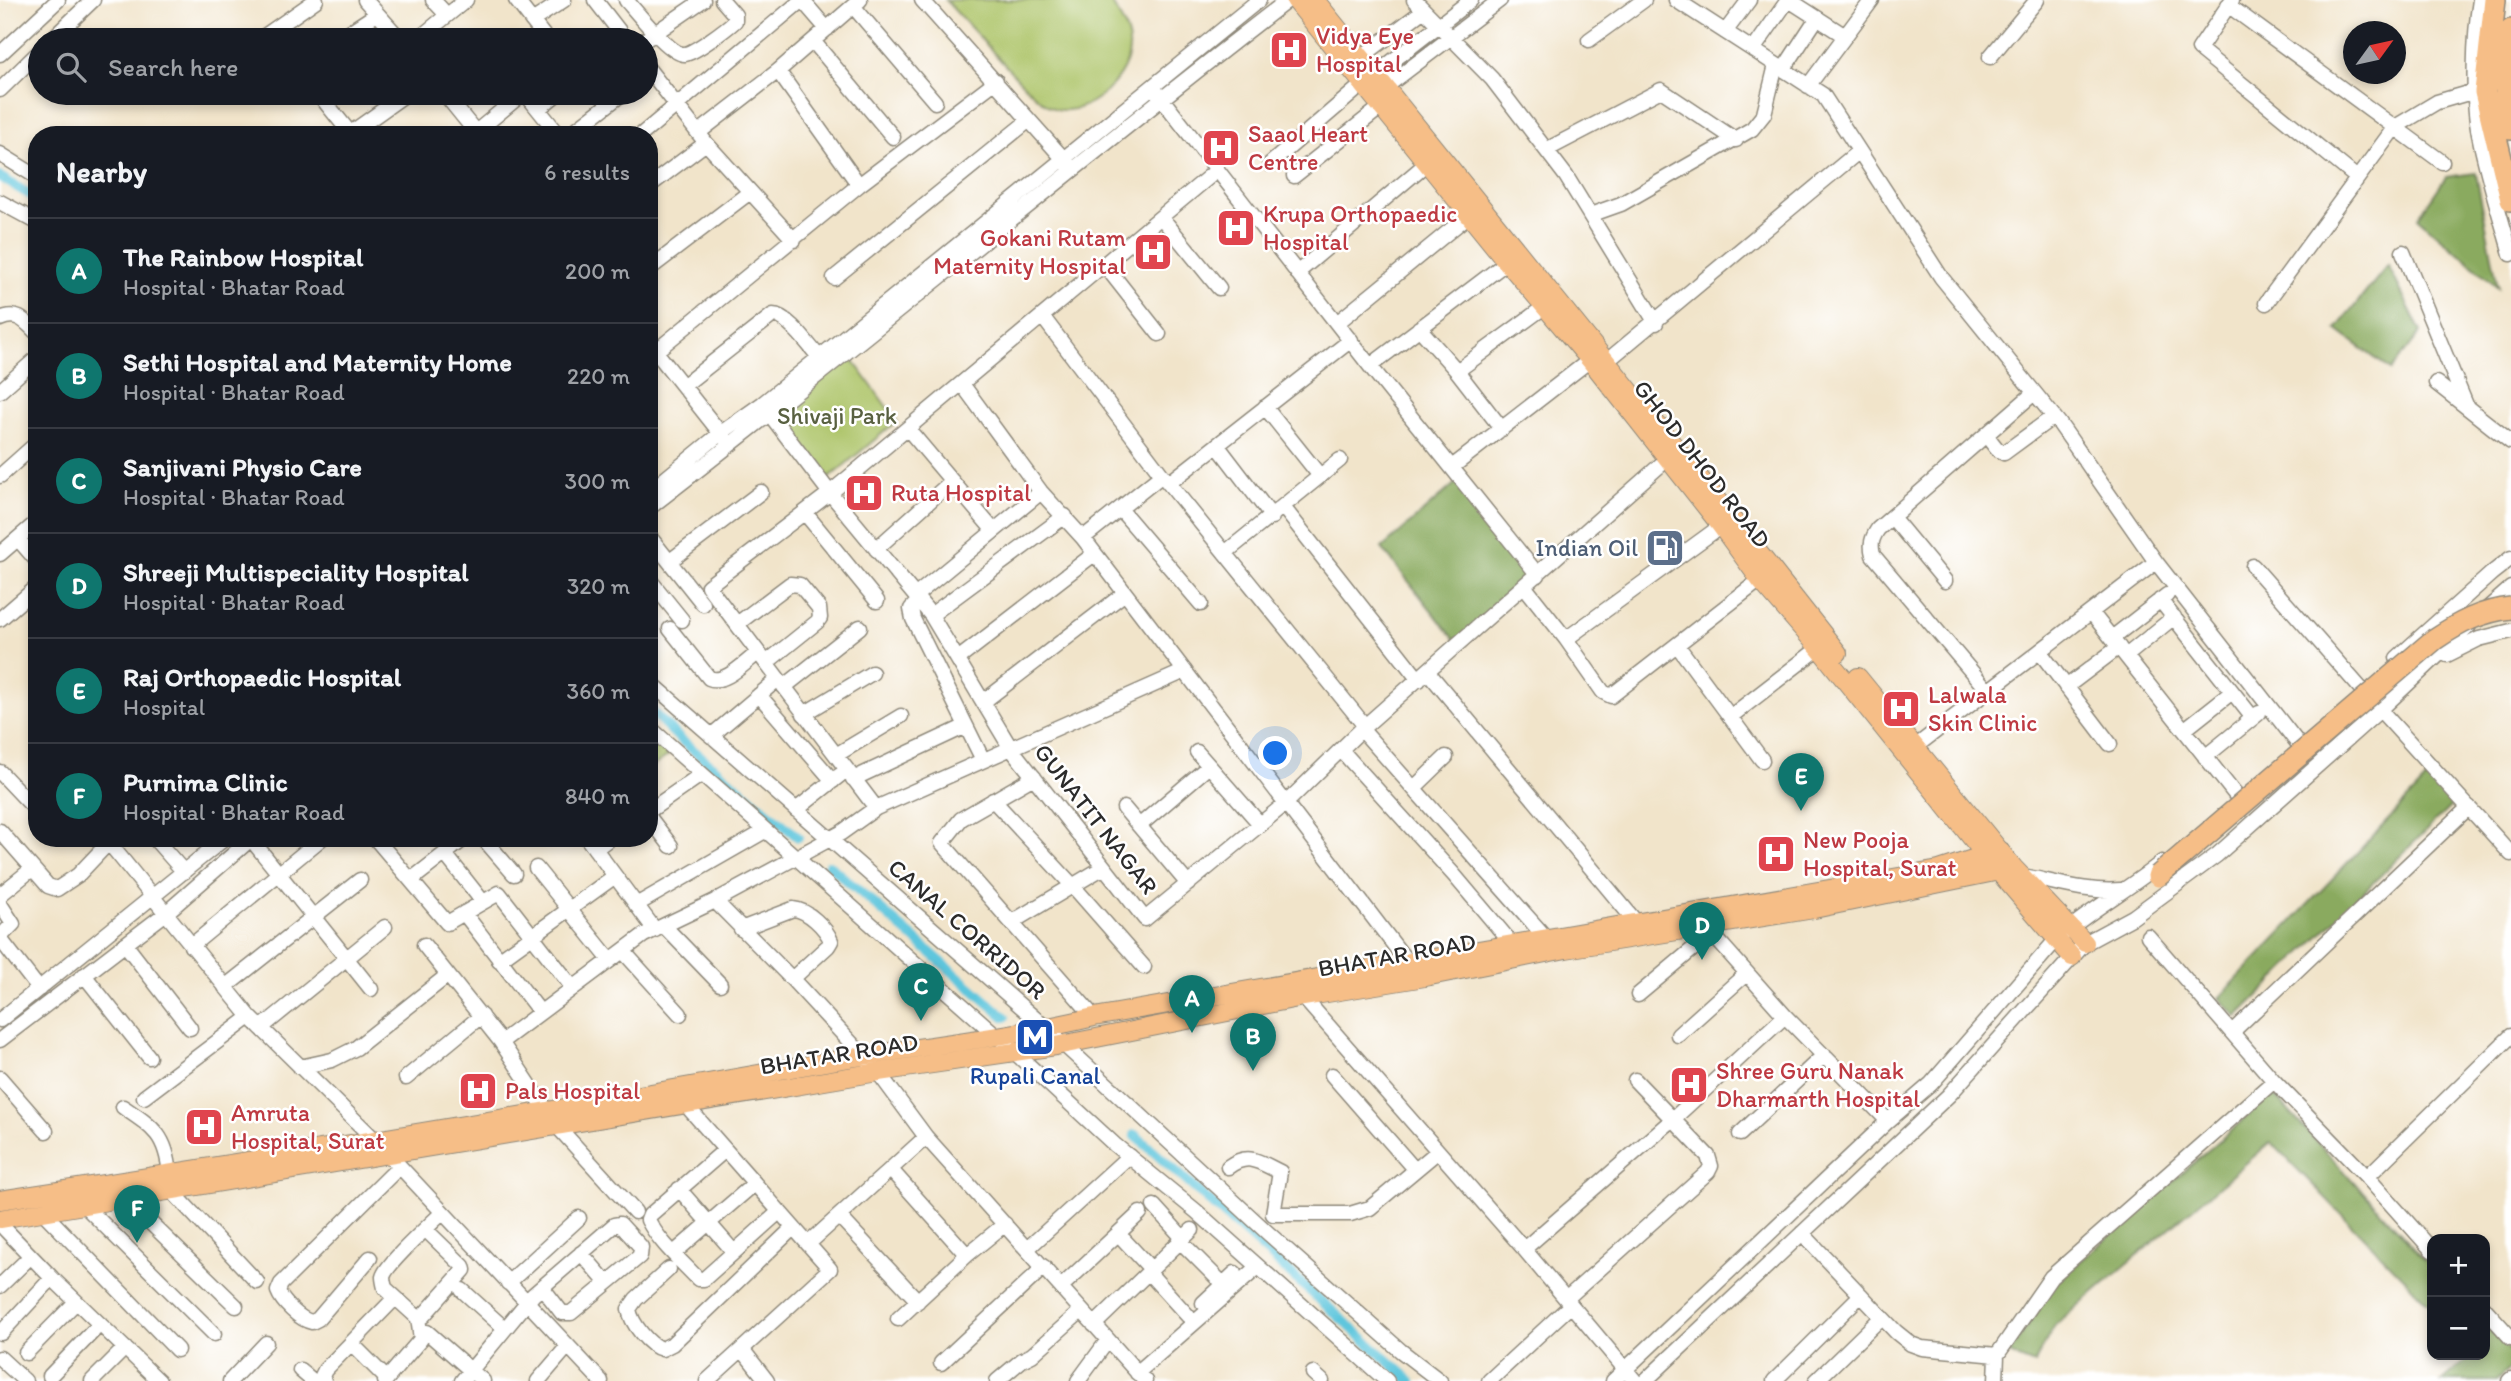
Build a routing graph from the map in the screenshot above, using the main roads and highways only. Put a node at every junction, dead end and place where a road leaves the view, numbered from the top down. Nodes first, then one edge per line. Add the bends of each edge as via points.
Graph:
1 (1295, 0) edge
2 (1315, 0) edge
3 (2496, 0) edge
4 (2511, 30) edge
5 (2509, 68) edge
6 (1375, 90) junction
7 (2511, 129) edge
8 (2510, 195) edge
9 (1599, 361) junction
10 (1673, 455) junction
11 (2511, 608) edge
12 (1966, 832) junction
13 (1993, 853) junction
14 (2012, 872) junction
15 (1953, 873) junction
16 (2150, 877) road end
17 (2022, 900) junction
18 (1706, 923) junction
19 (2085, 943) road end
20 (2072, 957) road end
21 (1412, 971) junction
22 (552, 1118) junction
23 (170, 1182) junction
24 (0, 1200) edge
25 (0, 1219) edge

1 - 6 main road, GHOD DHOD ROAD
2 - 6 main road via 1360,58
3 - 8 highway via 2485,92
4 - 5 highway
5 - 7 highway via 2504,71
6 - 9 main road
6 - 9 main road, GHOD DHOD ROAD via 1427,163 1544,307
9 - 10 main road, GHOD DHOD ROAD
10 - 12 main road, GHOD DHOD ROAD via 1760,580
10 - 13 main road via 1915,747
11 - 16 highway, bridge via 2461,621 2435,639
12 - 13 main road, GHOD DHOD ROAD
12 - 15 main road
13 - 14 main road, GHOD DHOD ROAD
13 - 15 main road
14 - 15 main road
14 - 17 main road, GHOD DHOD ROAD
14 - 19 main road
15 - 17 main road via 1994,884
15 - 18 main road
17 - 20 main road, GHOD DHOD ROAD
18 - 21 main road, BHATAR ROAD
18 - 21 main road via 1636,922 1514,945
21 - 22 main road via 862,1055
21 - 22 main road, BHATAR ROAD via 1064,1045 685,1104
22 - 23 main road, BHATAR ROAD via 387,1154
23 - 24 main road
23 - 25 main road, BHATAR ROAD via 125,1198

